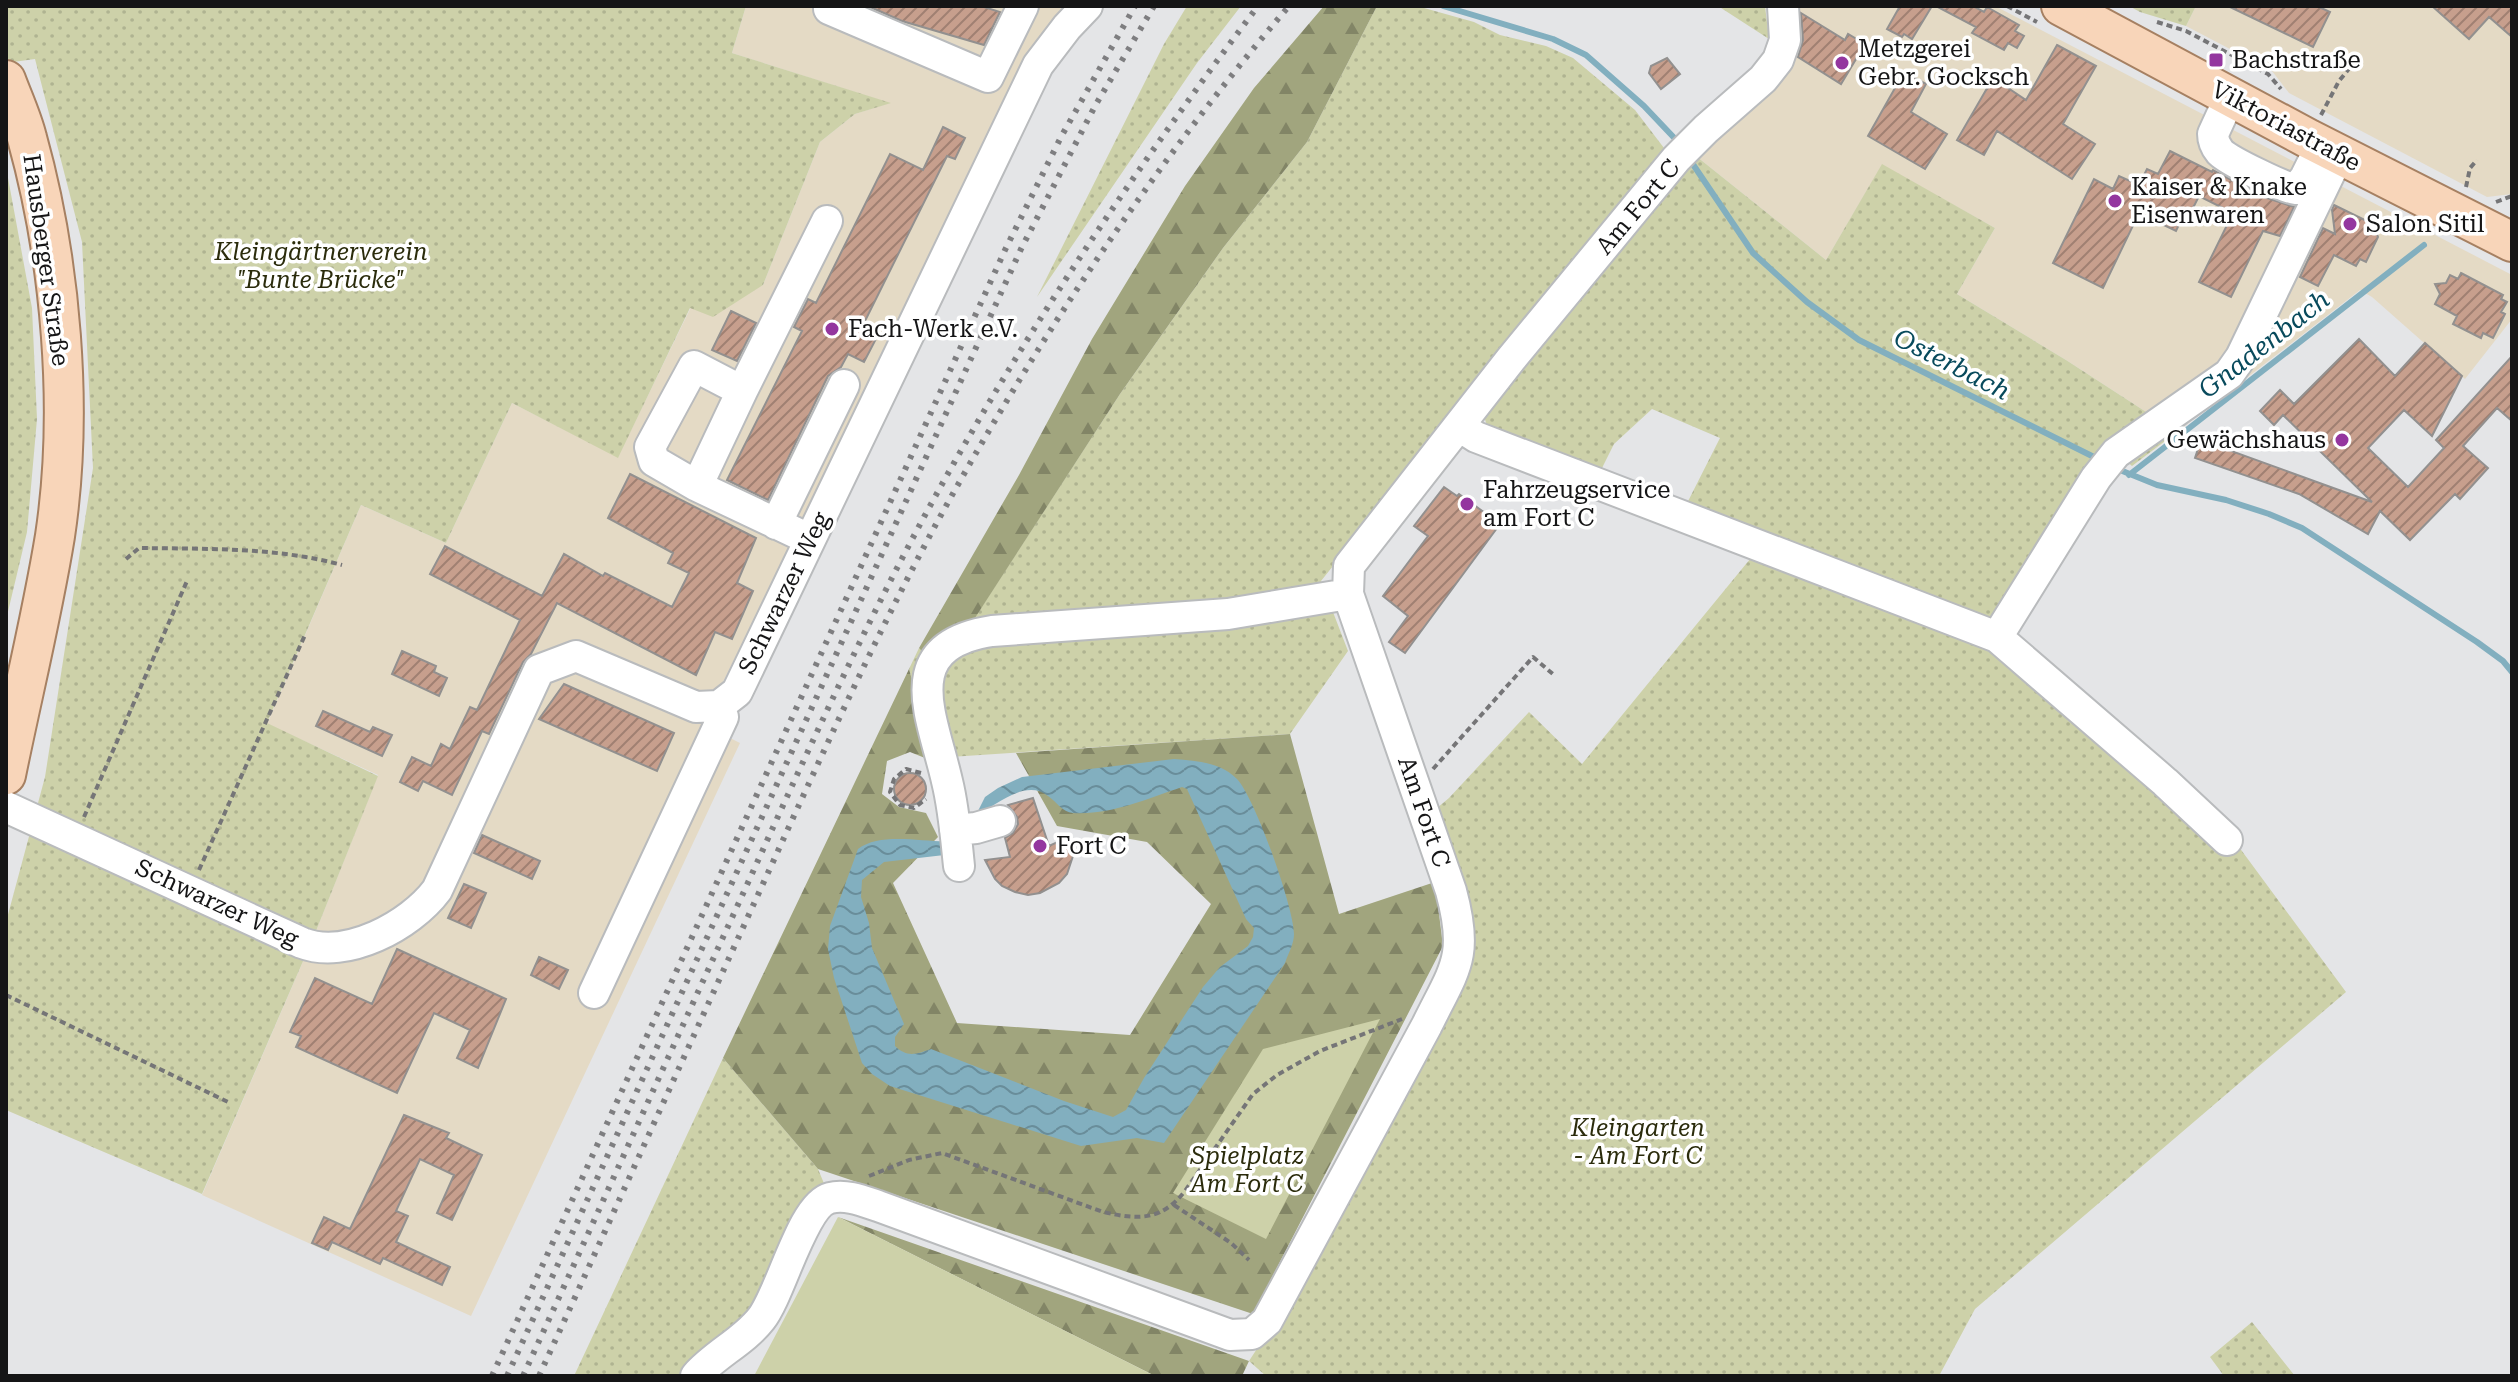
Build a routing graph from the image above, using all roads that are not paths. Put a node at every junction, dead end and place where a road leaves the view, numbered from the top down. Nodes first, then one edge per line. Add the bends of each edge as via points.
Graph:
1 (1783, 6) edge
2 (2061, 6) edge
3 (1020, 7) edge
4 (829, 9) dead end
5 (1077, 16) edge
6 (6, 80) edge
7 (2230, 97) junction
8 (2323, 146) junction
9 (827, 221) dead end
10 (2510, 237) edge
11 (844, 385) dead end
12 (742, 391) junction
13 (1459, 426) junction
14 (697, 486) junction
15 (776, 524) junction
16 (809, 539) junction
17 (1348, 594) junction
18 (1997, 637) junction
19 (719, 706) junction
20 (6, 775) edge
21 (6, 807) edge
22 (969, 836) dead end
23 (2227, 840) dead end
24 (594, 993) dead end
25 (696, 1376) edge

1 - 13 street, Am Fort C via 1785,40 1778,60 1682,153
2 - 7 main road, Viktoriastraße
3 - 4 street via 988,77
3 - 5 street
5 - 16 street, Schwarzer Weg via 1038,65
6 - 20 main road, Hausberger Straße via 27,136 44,216 63,358 63,441 55,535
7 - 8 main road, Viktoriastraße
7 - 8 street via 2213,134 2221,153 2296,189
8 - 10 main road, Viktoriastraße
8 - 18 street via 2248,344 2229,374 2116,453
9 - 12 street
11 - 15 street
12 - 14 street
12 - 14 street via 694,366 650,447 654,461
13 - 17 street, Am Fort C via 1349,566
13 - 18 street via 1476,437
14 - 15 street
15 - 16 street
16 - 19 street, Schwarzer Weg via 737,692
17 - 22 street via 1228,614 966,635 952,642 939,654 926,683 927,699 938,785
17 - 25 street, Am Fort C via 1451,891 1460,950 1429,1020 1267,1321 1252,1334 1230,1335 866,1203 830,1198 806,1222 759,1321
18 - 23 street
19 - 21 street, Schwarzer Weg via 696,707 576,656 539,670 437,890 393,928 332,950 317,949
19 - 24 street via 723,717

